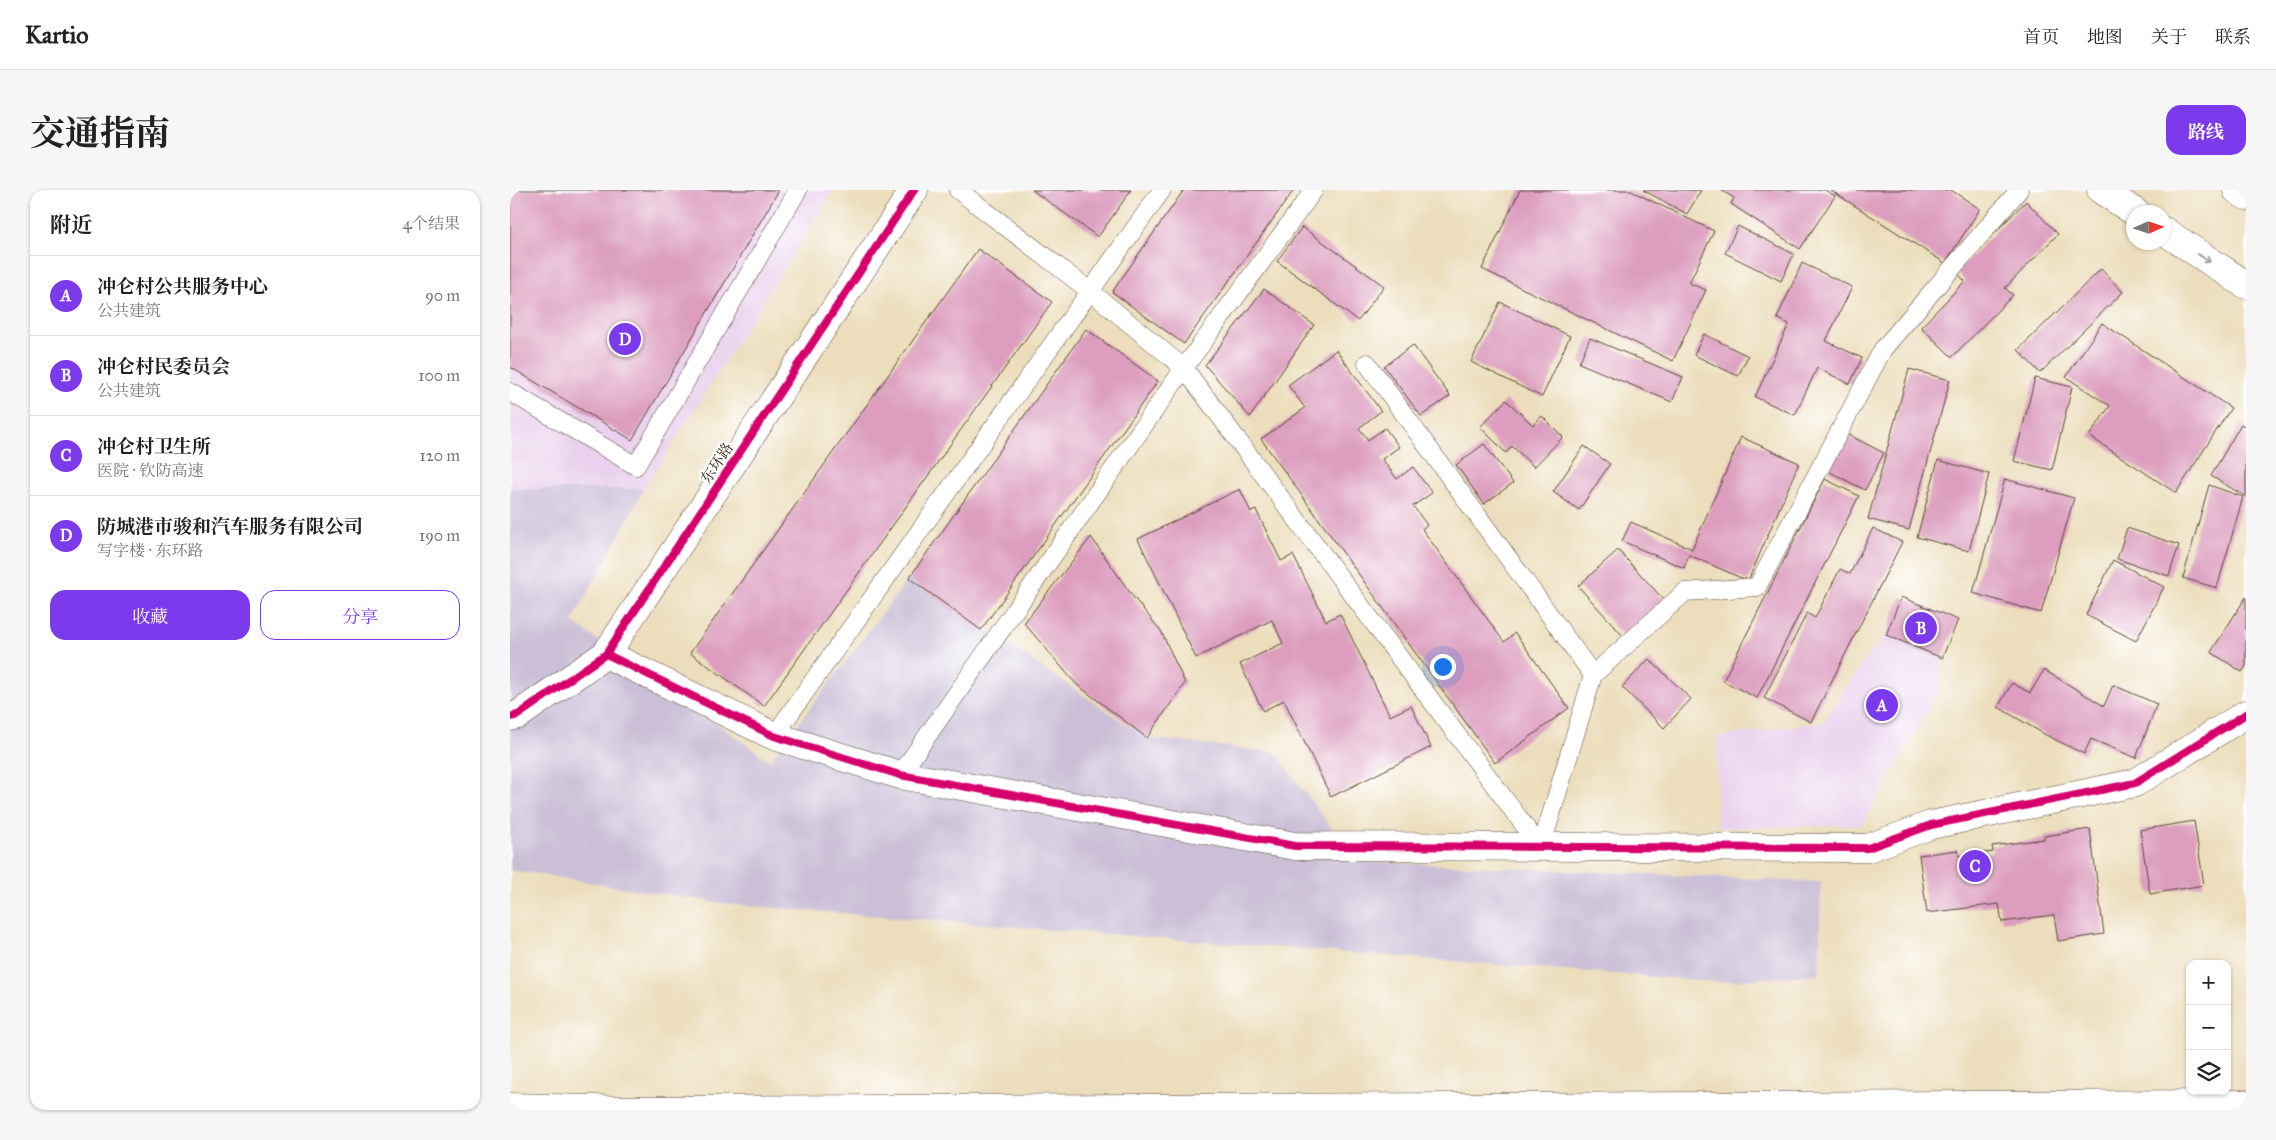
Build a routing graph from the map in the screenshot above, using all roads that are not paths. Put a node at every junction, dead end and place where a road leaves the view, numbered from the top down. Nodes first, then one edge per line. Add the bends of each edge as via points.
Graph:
1 (798, 190) edge
2 (914, 190) edge
3 (958, 190) edge
4 (1162, 190) edge
5 (1314, 190) edge
6 (2019, 190) edge
7 (2101, 190) edge
8 (2237, 190) edge
9 (2246, 196) edge
10 (2126, 206) edge
11 (2171, 236) edge
12 (2246, 285) edge
13 (1090, 291) junction
14 (1367, 362) dead end
15 (1184, 368) junction
16 (510, 392) edge
17 (606, 654) junction
18 (1593, 675) junction
19 (2246, 714) edge
20 (510, 717) edge
21 (774, 736) junction
22 (900, 775) junction
23 (1541, 848) junction
24 (2246, 1104) edge
25 (510, 1107) edge

1 - 16 lane via 636,466
2 - 17 main road, 东环路
3 - 13 lane
4 - 13 lane
5 - 15 lane
6 - 18 lane via 1883,349 1757,587 1685,592
7 - 10 main road
8 - 9 main road
11 -> 12 main road
13 - 15 lane
13 - 21 lane
14 - 18 lane
15 - 22 lane
15 - 23 lane
17 - 20 main road, 东环路 via 518,715
17 - 21 main road
18 - 23 lane
19 - 23 main road via 2135,783 1932,825 1868,848
21 - 22 main road
22 - 23 main road via 1296,846
24 - 25 main road via 654,1110

